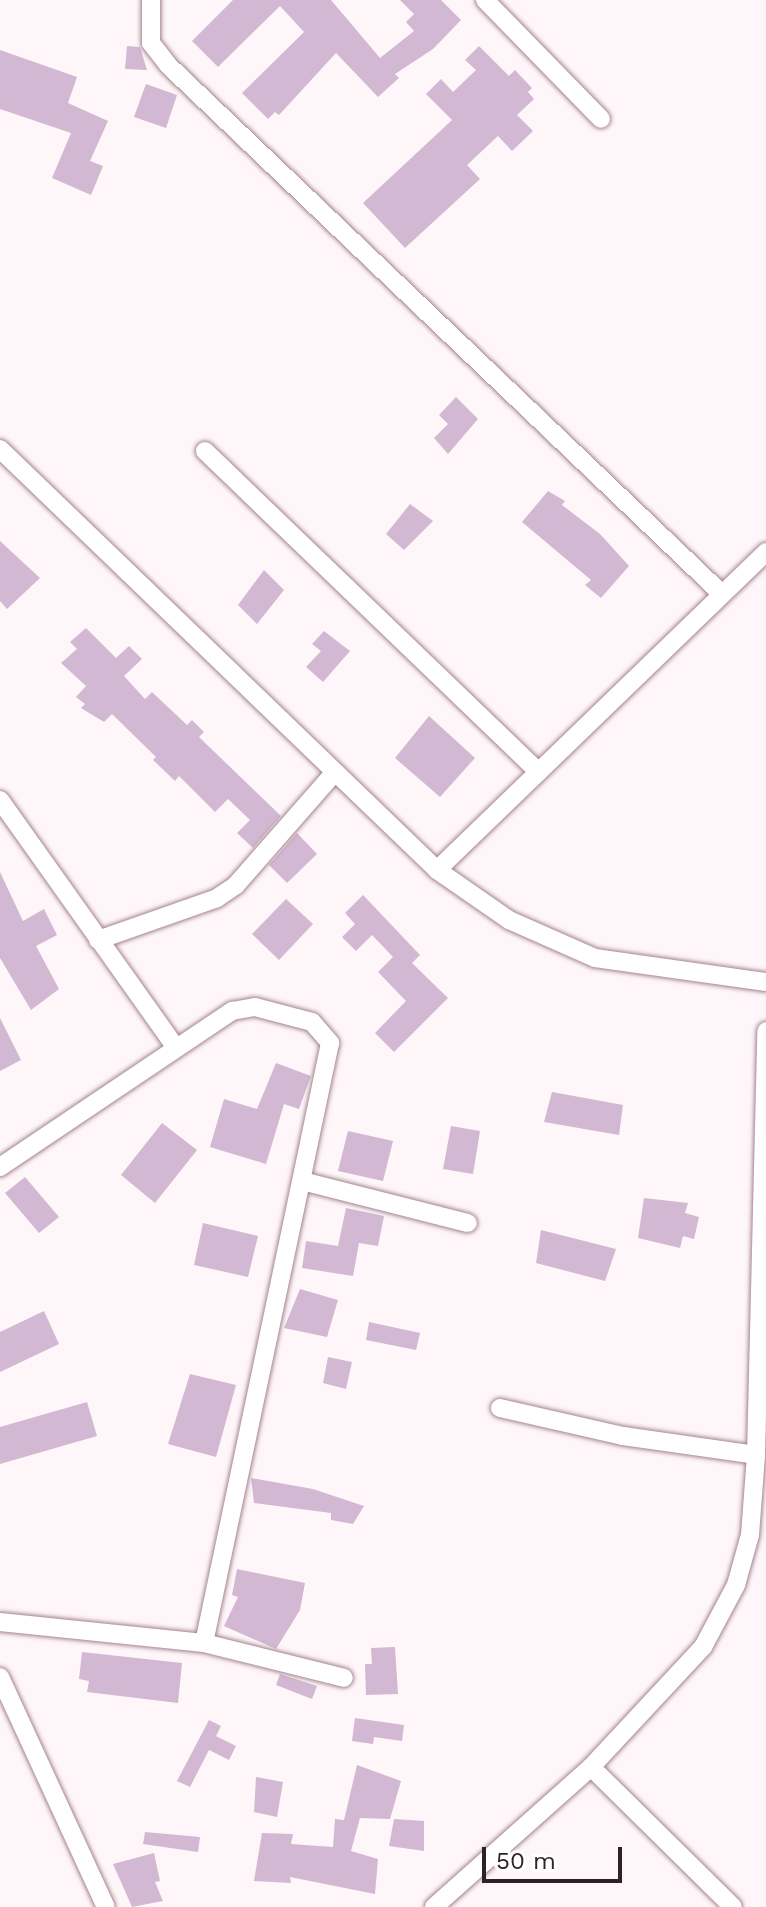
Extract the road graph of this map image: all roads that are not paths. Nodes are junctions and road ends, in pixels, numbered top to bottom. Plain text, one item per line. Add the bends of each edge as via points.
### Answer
1 (151, 0) edge
2 (485, 0) edge
3 (601, 119) dead end
4 (0, 449) edge
5 (205, 451) dead end
6 (766, 552) edge
7 (722, 594) junction
8 (335, 772) junction
9 (539, 772) junction
10 (0, 800) edge
11 (437, 870) junction
12 (98, 940) junction
13 (766, 982) edge
14 (766, 1031) edge
15 (175, 1046) junction
16 (0, 1167) edge
17 (302, 1181) junction
18 (468, 1223) dead end
19 (500, 1408) dead end
20 (756, 1455) junction
21 (0, 1622) edge
22 (204, 1643) junction
23 (0, 1677) edge
24 (344, 1678) dead end
25 (591, 1767) junction
26 (106, 1907) edge
27 (434, 1907) edge
28 (733, 1907) edge

1 - 7 street via 151,43 168,65
2 - 3 street
4 - 8 street
5 - 9 street
6 - 7 street
7 - 9 street
8 - 11 street
8 - 12 street via 236,885 217,898
9 - 11 street
10 - 12 street
11 - 13 street via 509,920 595,958
12 - 15 street
14 - 20 street
15 - 16 street
15 - 17 street via 212,1020 255,1007 312,1022 324,1032 330,1043
17 - 18 street
17 - 22 street
19 - 20 street via 623,1436
20 - 25 street via 750,1535 736,1585 703,1647
21 - 22 street
22 - 24 street
23 - 26 street
25 - 27 street
25 - 28 street

